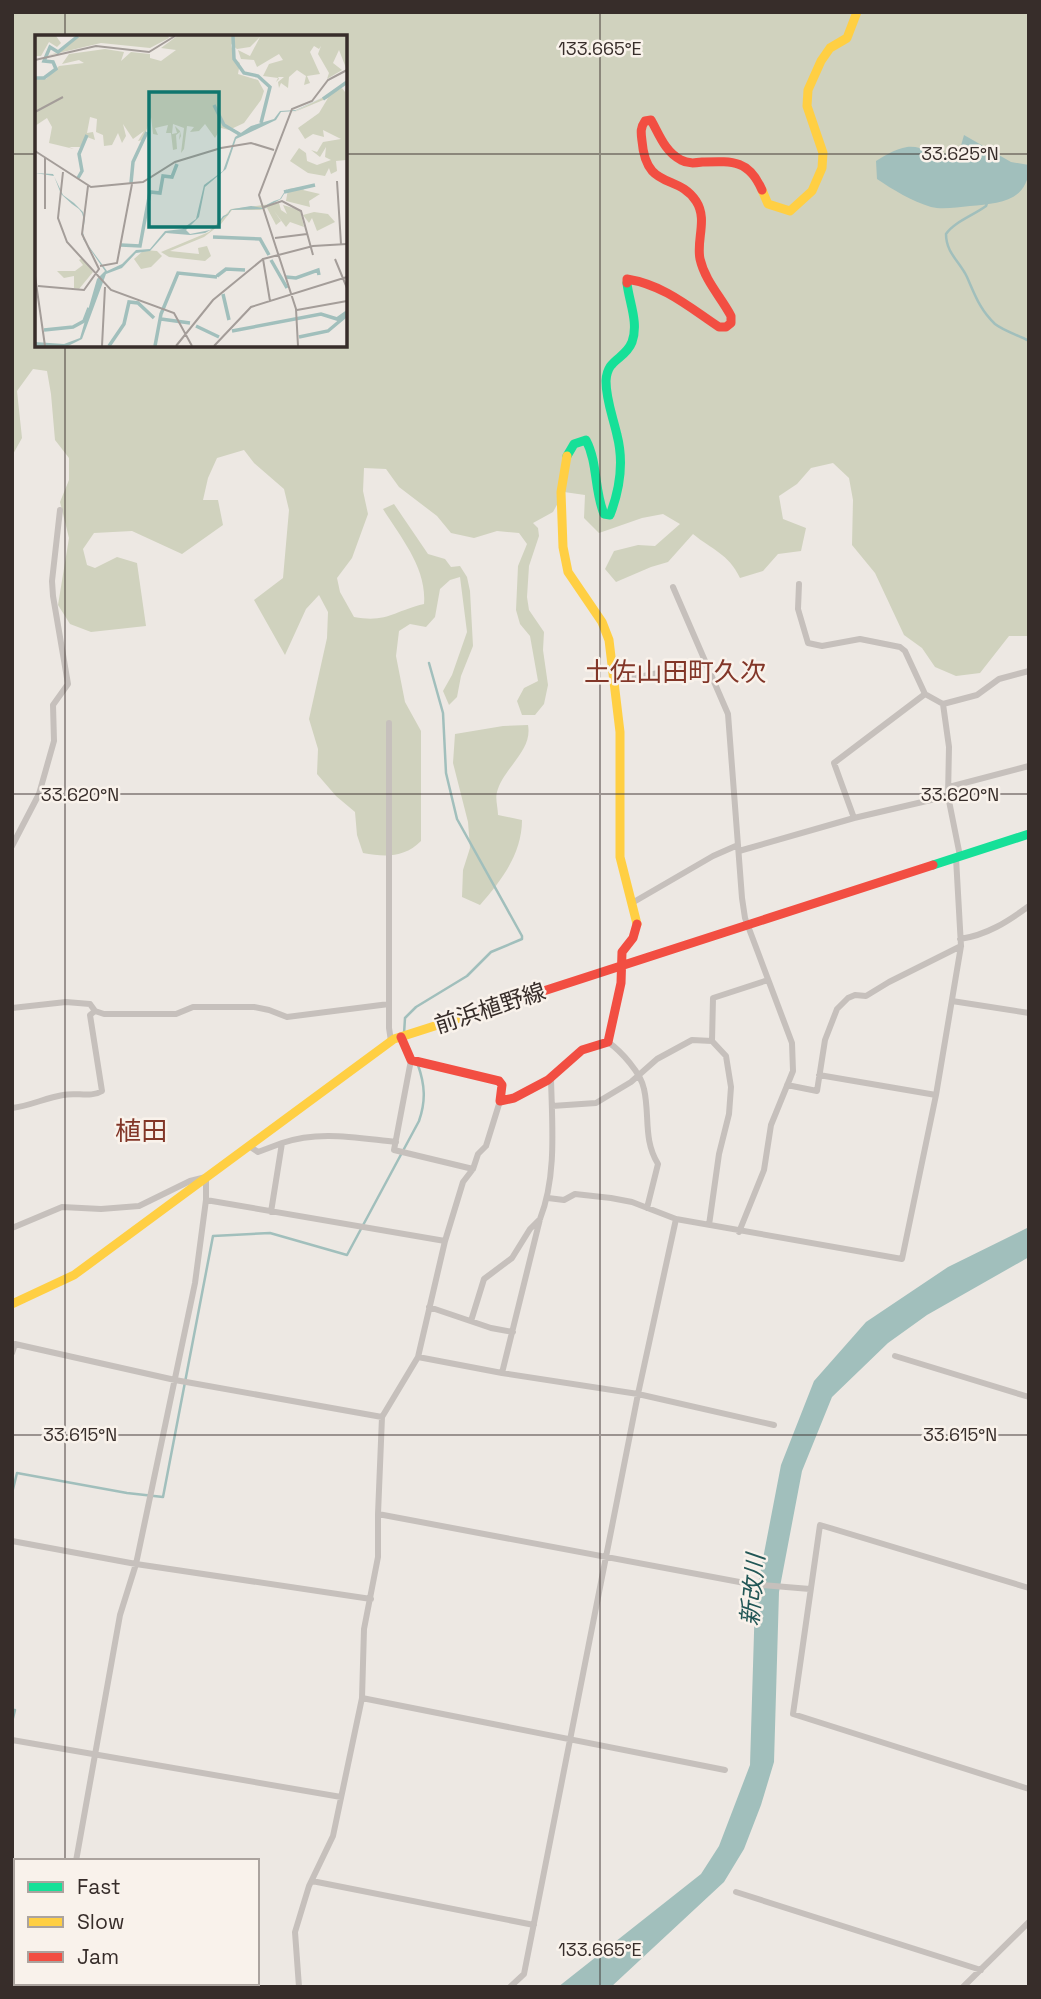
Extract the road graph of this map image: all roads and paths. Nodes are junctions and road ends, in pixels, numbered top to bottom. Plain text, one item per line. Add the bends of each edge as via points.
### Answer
1 (857, 12) edge
2 (60, 510) dead end
3 (799, 584) dead end
4 (673, 587) dead end
5 (707, 663) junction
6 (1029, 671) edge
7 (614, 682) junction
8 (925, 694) junction
9 (943, 704) junction
10 (389, 723) dead end
11 (1029, 766) edge
12 (948, 787) junction
13 (948, 796) junction
14 (853, 818) junction
15 (1029, 834) edge
16 (12, 846) edge
17 (738, 848) junction
18 (958, 857) junction
19 (632, 903) junction
20 (1029, 906) edge
21 (746, 924) junction
22 (961, 942) junction
23 (622, 965) junction
24 (768, 980) junction
25 (953, 1001) junction
26 (389, 1004) junction
27 (12, 1008) edge
28 (94, 1011) junction
29 (1029, 1013) edge
30 (401, 1037) junction
31 (391, 1041) junction
32 (712, 1041) junction
33 (608, 1042) junction
34 (411, 1060) junction
35 (819, 1075) junction
36 (638, 1076) junction
37 (551, 1078) junction
38 (787, 1085) junction
39 (936, 1095) junction
40 (499, 1101) junction
41 (552, 1106) junction
42 (12, 1108) edge
43 (396, 1142) junction
44 (282, 1143) junction
45 (249, 1146) junction
46 (473, 1169) junction
47 (206, 1177) junction
48 (548, 1198) junction
49 (206, 1200) junction
50 (647, 1208) junction
51 (271, 1212) junction
52 (540, 1219) junction
53 (676, 1219) junction
54 (709, 1224) junction
55 (12, 1228) edge
56 (738, 1232) junction
57 (445, 1241) junction
58 (12, 1304) edge
59 (429, 1307) junction
60 (471, 1321) junction
61 (513, 1332) junction
62 (12, 1353) edge
63 (895, 1356) dead end
64 (418, 1357) junction
65 (502, 1373) junction
66 (175, 1380) junction
67 (638, 1394) junction
68 (1029, 1397) edge
69 (382, 1417) junction
70 (774, 1425) dead end
71 (378, 1514) junction
72 (12, 1541) edge
73 (606, 1558) junction
74 (136, 1564) junction
75 (1029, 1588) edge
76 (810, 1589) junction
77 (371, 1599) junction
78 (362, 1698) junction
79 (12, 1740) edge
80 (570, 1740) junction
81 (96, 1756) junction
82 (725, 1770) dead end
83 (1029, 1789) edge
84 (341, 1797) junction
85 (76, 1859) edge
86 (312, 1881) junction
87 (736, 1892) dead end
88 (1029, 1922) edge
89 (534, 1925) junction
90 (981, 1970) junction
91 (299, 1987) edge
92 (510, 1987) edge
93 (963, 1987) edge

1 - 7 street via 847,38 830,48 808,90 807,106 823,152 822,168 812,191 790,211 768,204 750,167 738,162 684,163 667,149 651,120 641,127 651,171 690,194 701,209 700,261 732,316 731,323 719,327 666,289 628,279 633,338 607,370 620,448 620,482 610,515 598,504 591,446 586,440 576,441 568,450 562,476 562,554 574,584 606,626
2 - 16 street via 52,581 68,684 53,705 54,741 39,794
3 - 8 street via 798,609 808,643 822,646 860,639 900,647
4 - 5 street
5 - 7 street
5 - 17 street via 729,714
6 - 9 street via 999,679 977,695
7 - 19 street via 620,732 620,857
8 - 9 street
8 - 14 street via 834,763
9 - 12 street
10 - 26 street
11 - 12 street
12 - 13 street
13 - 14 street
13 - 18 street
14 - 17 street
15 - 18 street, 前浜植野線
17 - 19 street via 713,856
17 - 21 street
18 - 21 street, 前浜植野線
18 - 22 street
19 - 23 street via 638,922 622,953
20 - 22 street via 1007,922
21 - 23 street, 前浜植野線
21 - 24 street
22 - 25 street
22 - 35 street via 866,996 848,998 837,1009 825,1040
23 - 30 street, 前浜植野線
23 - 33 street
24 - 32 street via 713,998
24 - 38 street via 792,1043 793,1071
25 - 29 street
25 - 39 street
26 - 28 street via 287,1017 254,1007 193,1007 176,1014
26 - 31 street
27 - 28 street via 66,1002 90,1004
28 - 42 street via 90,1015 103,1091 63,1094
30 - 31 street, 前浜植野線
30 - 34 street
31 - 45 street, 前浜植野線
32 - 36 street via 692,1040 657,1059
32 - 54 street via 726,1056 731,1087
33 - 36 street via 622,1052
33 - 37 street via 582,1050
34 - 40 street via 499,1081
34 - 43 street
35 - 38 street via 817,1091
35 - 39 street
36 - 41 street via 596,1103
36 - 50 street via 644,1086 650,1151 658,1164
37 - 40 street
37 - 41 street
38 - 56 street via 771,1125 764,1171
39 - 56 street via 902,1259
40 - 46 street via 486,1146
41 - 48 street
43 - 44 street via 327,1135
43 - 46 street via 394,1150
44 - 45 street via 258,1152
44 - 51 street
45 - 47 street, 前浜植野線
46 - 57 street via 463,1181
47 - 49 street
47 - 55 street via 139,1206 62,1207
47 - 58 street, 前浜植野線 via 74,1275
48 - 50 street via 564,1200 575,1194
48 - 52 street
49 - 51 street
49 - 66 street
50 - 53 street
51 - 57 street
52 - 60 street via 512,1258 484,1279
52 - 61 street
53 - 54 street
53 - 67 street
54 - 56 street
57 - 59 street
59 - 60 street
59 - 64 street
60 - 61 street
61 - 65 street
62 - 66 street via 15,1344
63 - 68 street
64 - 65 street
64 - 69 street
65 - 67 street
66 - 69 street
66 - 74 street
67 - 70 street
67 - 73 street
69 - 71 street
71 - 73 street
71 - 77 street via 378,1557
72 - 74 street
73 - 76 street via 750,1584
73 - 80 street
74 - 77 street
74 - 81 street via 120,1615
75 - 76 street via 820,1525
76 - 83 street via 793,1714
77 - 78 street via 364,1629
78 - 80 street
78 - 84 street
79 - 81 street
80 - 82 street
80 - 89 street
81 - 84 street
81 - 85 street
84 - 86 street via 333,1836
86 - 89 street
86 - 91 street via 295,1932
87 - 90 street
88 - 90 street
89 - 92 street via 524,1974
90 - 93 street

